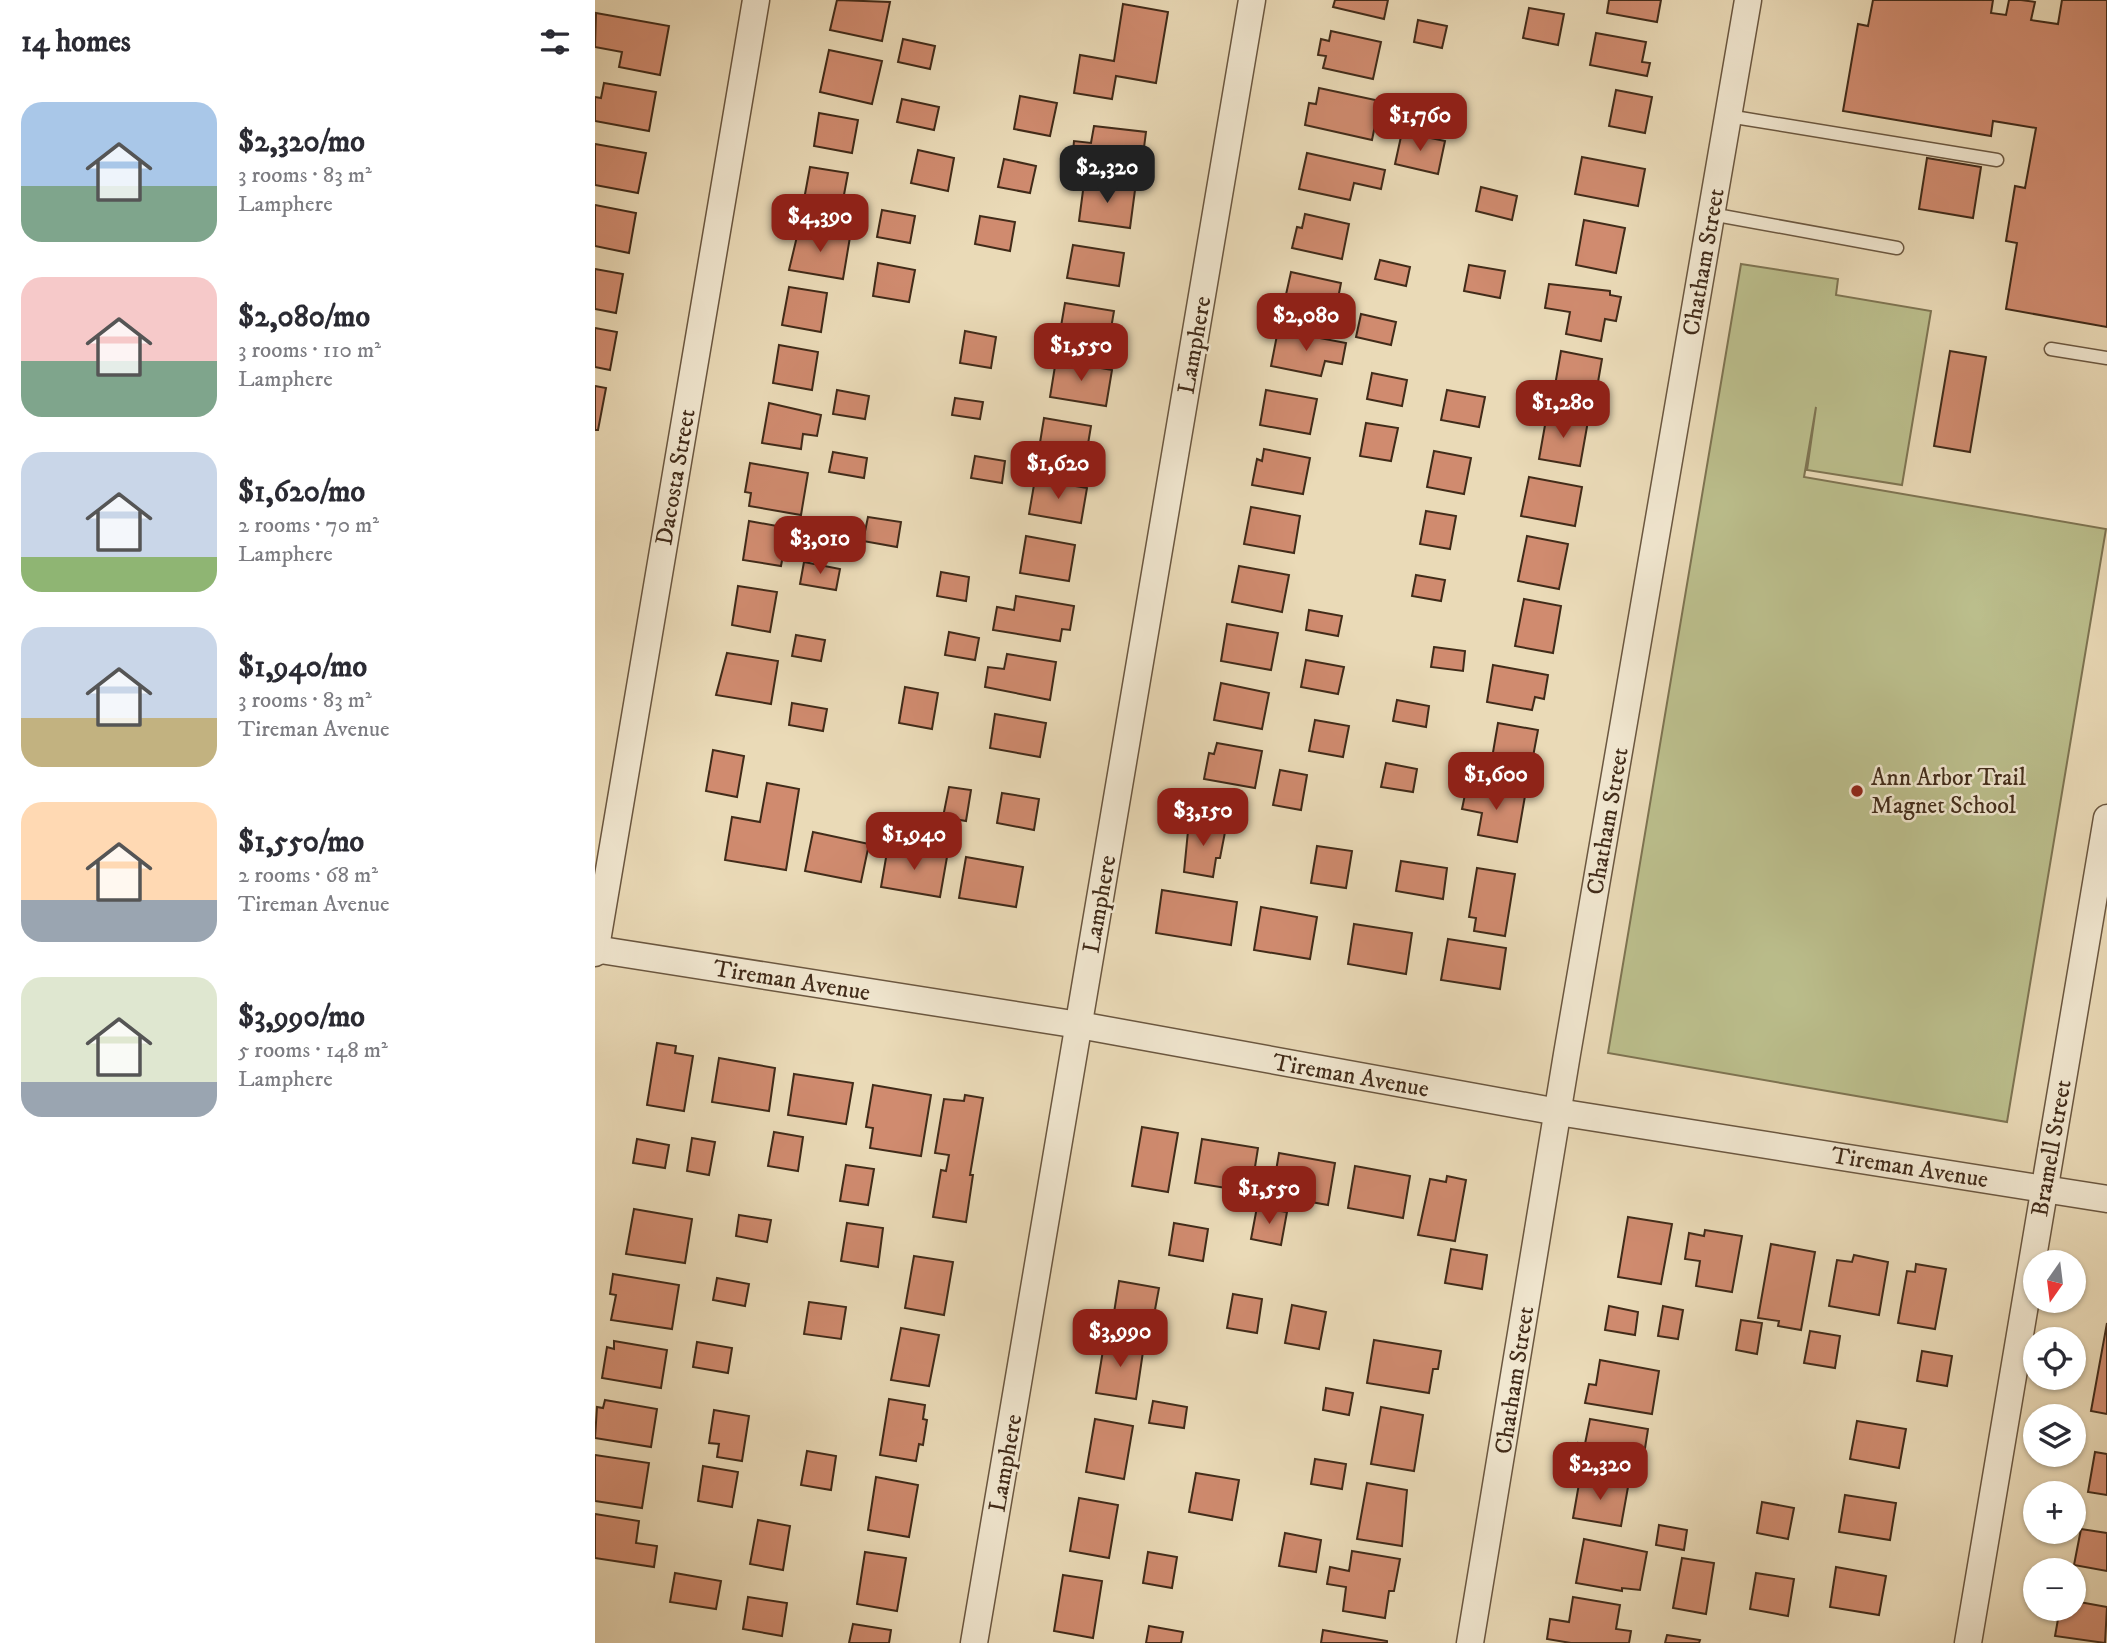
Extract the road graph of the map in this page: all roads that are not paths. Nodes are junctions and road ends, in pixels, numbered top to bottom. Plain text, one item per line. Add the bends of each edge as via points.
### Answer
1 (756, 0) edge
2 (1252, 0) edge
3 (1748, 0) edge
4 (1728, 116) junction
5 (1997, 160) dead end
6 (1711, 215) junction
7 (1897, 248) dead end
8 (2052, 349) dead end
9 (2107, 358) edge
10 (2107, 818) edge
11 (595, 950) edge
12 (1079, 1025) junction
13 (1557, 1112) junction
14 (2045, 1188) junction
15 (2107, 1199) edge
16 (974, 1643) edge
17 (1470, 1643) edge
18 (1968, 1643) edge

1 - 11 street, Dacosta Street
2 - 12 street, Lamphere
3 - 4 street, Chatham Street
4 - 5 lane
4 - 6 street, Chatham Street
6 - 7 lane
6 - 13 street, Chatham Street
8 - 9 lane
10 - 14 street, Bramell Street
11 - 12 street, Tireman Avenue
12 - 13 street, Tireman Avenue
12 - 16 street, Lamphere
13 - 14 street, Tireman Avenue
13 - 17 street, Chatham Street
14 - 15 street, Tireman Avenue
14 - 18 street, Bramell Street

